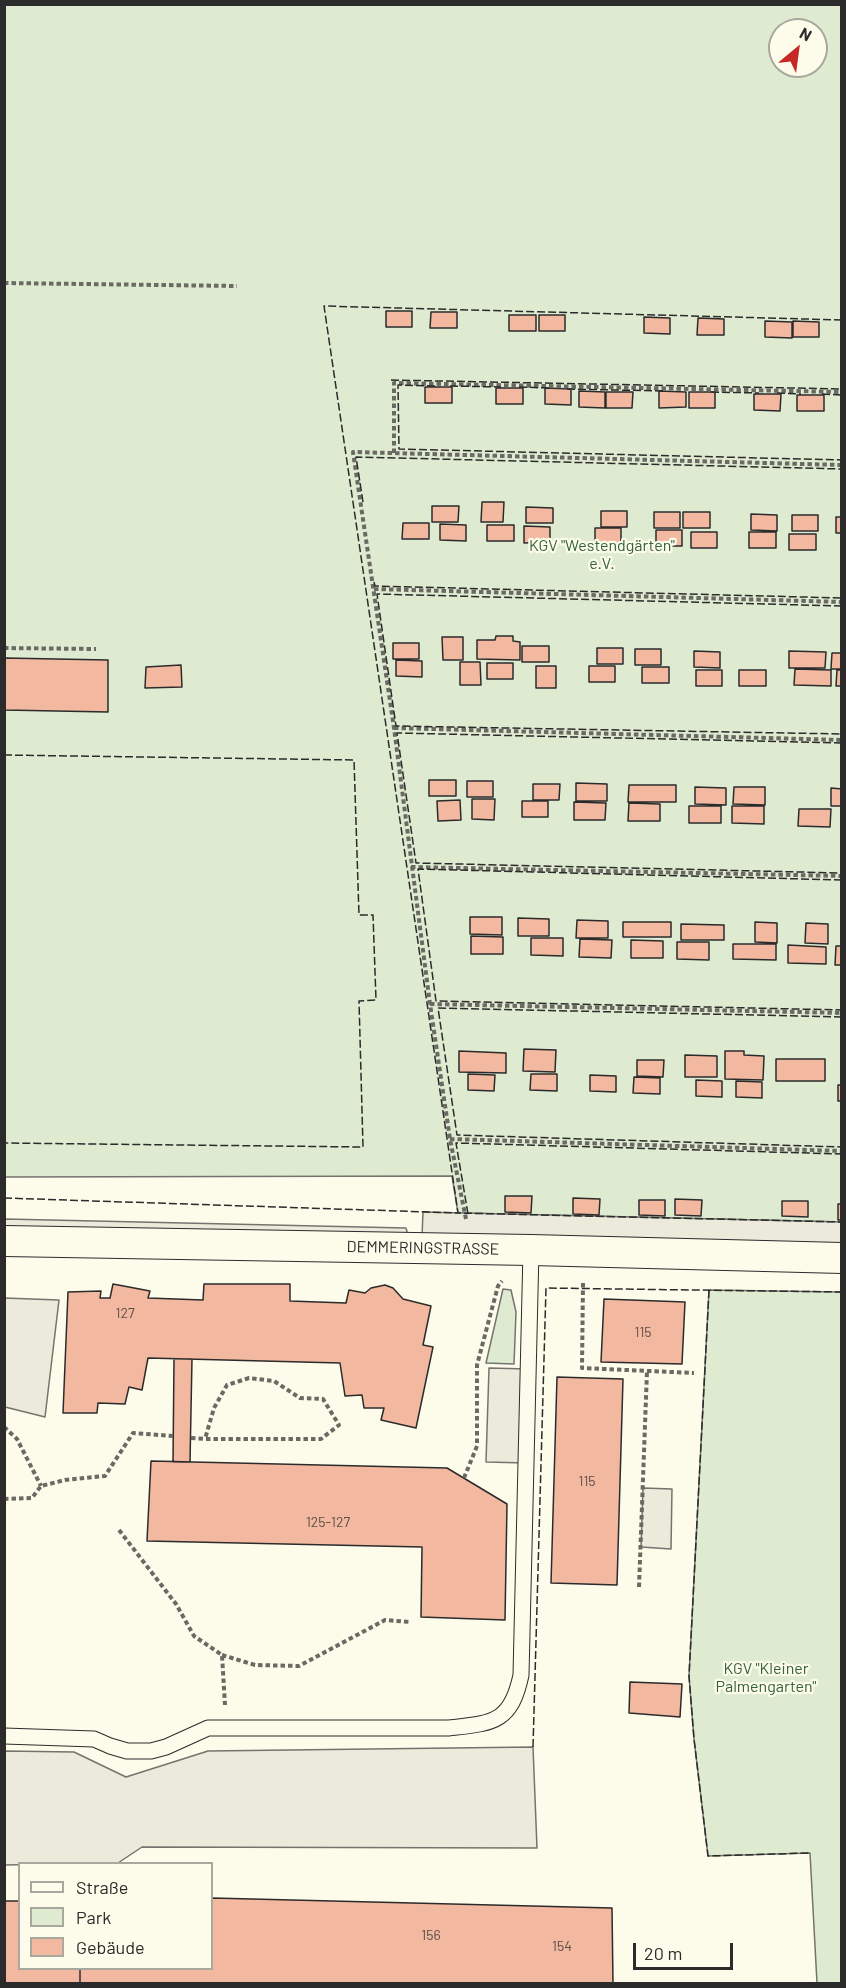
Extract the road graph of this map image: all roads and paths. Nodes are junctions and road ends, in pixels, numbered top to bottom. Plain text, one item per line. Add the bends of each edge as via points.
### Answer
1 (4, 283) edge
2 (237, 286) dead end
3 (842, 392) edge
4 (394, 453) junction
5 (842, 465) edge
6 (374, 590) junction
7 (842, 602) edge
8 (4, 648) edge
9 (96, 649) dead end
10 (394, 728) junction
11 (842, 740) edge
12 (411, 867) junction
13 (842, 876) edge
14 (430, 1004) junction
15 (842, 1013) edge
16 (450, 1138) junction
17 (842, 1151) edge
18 (4, 1241) edge
19 (466, 1250) junction
20 (531, 1250) junction
21 (842, 1258) edge
22 (583, 1280) dead end
23 (498, 1286) dead end
24 (647, 1371) junction
25 (694, 1373) dead end
26 (4, 1427) edge
27 (173, 1436) dead end
28 (191, 1438) dead end
29 (205, 1439) junction
30 (464, 1478) dead end
31 (41, 1486) junction
32 (4, 1499) edge
33 (119, 1530) dead end
34 (639, 1587) dead end
35 (410, 1622) dead end
36 (222, 1655) junction
37 (227, 1728) junction
38 (4, 1736) edge

1 - 2 path
3 - 4 path via 394,382
4 - 5 path
4 - 6 path via 354,452
6 - 7 path
6 - 10 path
8 - 9 path
10 - 11 path
10 - 12 path
12 - 13 path
12 - 14 path
14 - 15 path
14 - 16 path
16 - 17 path
16 - 19 path via 466,1214
18 - 19 street, DEMMERINGSTRASSE
19 - 20 street, DEMMERINGSTRASSE
20 - 21 street, DEMMERINGSTRASSE
20 - 37 lane via 521,1675 512,1704 486,1724 449,1728
22 - 24 path via 582,1368
23 - 30 path via 477,1365 477,1446
24 - 25 path
24 - 34 path
26 - 31 path via 17,1439
27 - 31 path via 133,1434 105,1476
28 - 29 path
29 - 29 path via 321,1439 339,1425 323,1399 300,1398 274,1381 249,1378 227,1385 214,1408
31 - 32 path via 32,1498
33 - 36 path via 176,1604 194,1636
35 - 36 path via 385,1620 299,1666 255,1665
36 - 37 path
37 - 38 lane via 208,1728 151,1751 127,1751 94,1739

